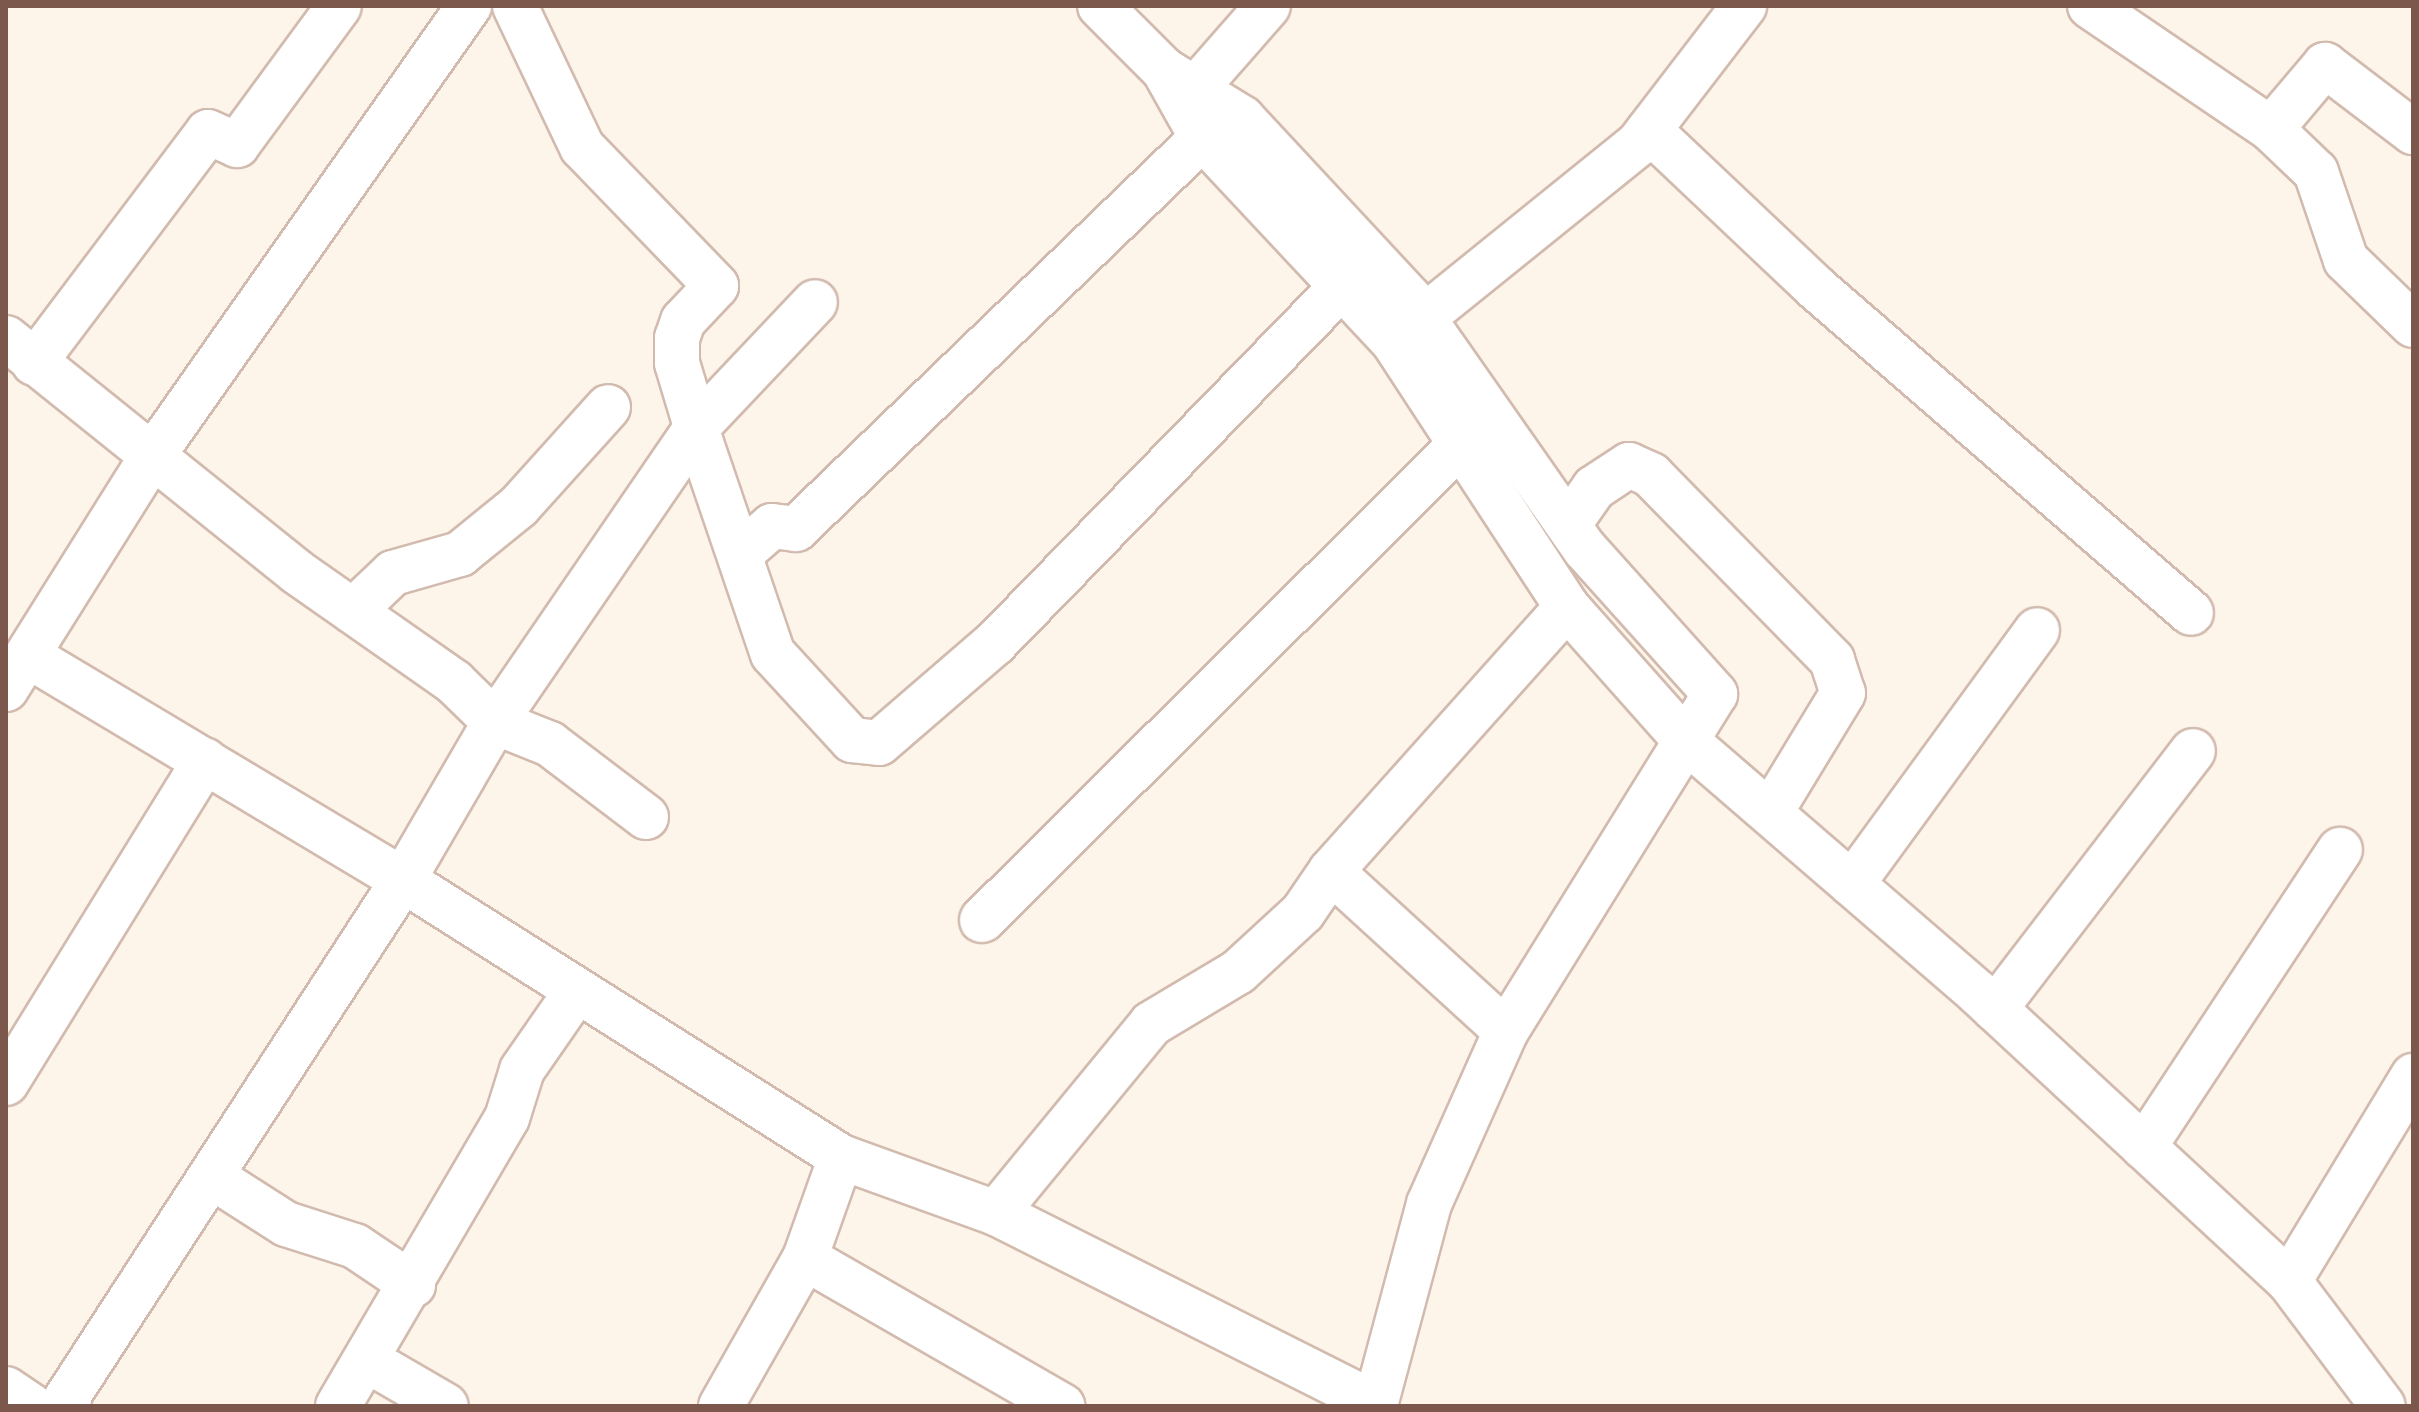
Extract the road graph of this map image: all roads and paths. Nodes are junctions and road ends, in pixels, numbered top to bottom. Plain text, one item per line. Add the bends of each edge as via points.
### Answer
1 (339, 6) edge
2 (469, 6) edge
3 (515, 6) edge
4 (1100, 6) edge
5 (1268, 6) edge
6 (1744, 6) edge
7 (2096, 8) edge
8 (1195, 102) junction
9 (2271, 129) junction
10 (1649, 130) junction
11 (2413, 132) edge
12 (1342, 286) junction
13 (815, 302) dead end
14 (2413, 325) edge
15 (1408, 330) junction
16 (20, 350) edge
17 (608, 407) dead end
18 (696, 428) junction
19 (1457, 448) junction
20 (151, 458) junction
21 (1569, 524) junction
22 (741, 553) junction
23 (1567, 607) junction
24 (353, 611) junction
25 (2191, 613) dead end
26 (2037, 630) dead end
27 (17, 672) edge
28 (495, 722) junction
29 (1684, 739) junction
30 (2193, 751) dead end
31 (205, 761) junction
32 (1770, 813) junction
33 (646, 817) dead end
34 (2340, 850) dead end
35 (1331, 871) junction
36 (403, 880) junction
37 (1852, 884) junction
38 (982, 920) dead end
39 (576, 992) junction
40 (1995, 1009) junction
41 (1506, 1031) junction
42 (2413, 1076) edge
43 (6, 1083) edge
44 (2144, 1147) junction
45 (841, 1157) junction
46 (214, 1178) junction
47 (996, 1213) junction
48 (805, 1258) junction
49 (2289, 1281) junction
50 (413, 1285) junction
51 (367, 1360) junction
52 (6, 1389) edge
53 (56, 1405) edge
54 (1376, 1405) edge
55 (338, 1406) edge
56 (446, 1406) edge
57 (721, 1406) edge
58 (1062, 1406) edge
59 (2383, 1406) edge

1 - 16 street via 237,145 208,132
2 - 20 street
3 - 18 street via 582,147 716,286 683,321 677,338
4 - 8 street
5 - 8 street
6 - 10 street
7 - 9 street
8 - 12 street
8 - 15 street
8 - 22 street via 796,529 772,526
9 - 11 street via 2325,65
9 - 14 street via 2316,172 2346,260
10 - 15 street
10 - 25 street via 1816,288
12 - 15 street
12 - 22 street via 1029,610 879,743 835,729 773,654
13 - 18 street
15 - 19 street
15 - 21 street
16 - 20 street
17 - 24 street via 484,535 460,554 393,573
18 - 22 street
18 - 28 street
19 - 23 street via 1512,513
19 - 38 street
20 - 24 street
20 - 27 street
21 - 29 street via 1715,694
21 - 32 street via 1594,488 1629,465 1651,475 1832,660 1843,693
23 - 29 street
23 - 35 street
24 - 28 street via 454,682
26 - 37 street
27 - 31 street
28 - 33 street via 550,744
28 - 36 street
29 - 32 street
29 - 41 street
30 - 40 street
31 - 36 street
31 - 43 street
32 - 37 street
34 - 44 street
35 - 41 street
35 - 47 street via 1303,912 1238,972 1151,1024
36 - 39 street
36 - 46 street
37 - 40 street
39 - 45 street
39 - 50 street via 522,1070 507,1118
40 - 44 street
41 - 54 street via 1429,1204
42 - 49 street
44 - 49 street
45 - 47 street
45 - 48 street
46 - 50 street via 286,1224 355,1246
46 - 53 street
47 - 54 street
48 - 57 street
48 - 58 street
49 - 59 street
50 - 51 street
51 - 55 street
51 - 56 street
52 - 53 street

